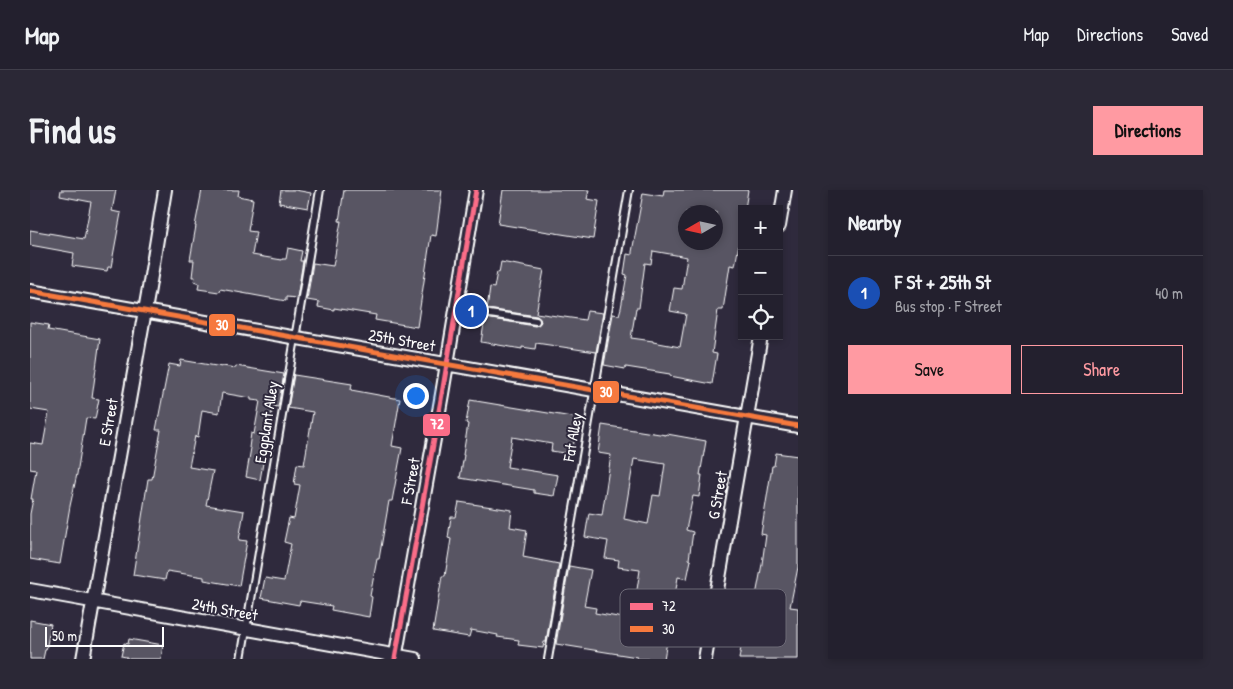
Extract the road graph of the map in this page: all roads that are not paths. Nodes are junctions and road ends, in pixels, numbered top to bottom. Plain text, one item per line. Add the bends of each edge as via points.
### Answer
1 (165, 190) edge
2 (320, 190) edge
3 (476, 190) edge
4 (629, 190) edge
5 (785, 190) edge
6 (782, 205) edge
7 (30, 292) edge
8 (456, 308) junction
9 (144, 312) junction
10 (536, 321) dead end
11 (294, 338) junction
12 (759, 340) edge
13 (447, 365) junction
14 (593, 391) junction
15 (747, 418) junction
16 (798, 426) edge
17 (717, 589) edge
18 (30, 590) edge
19 (93, 601) junction
20 (246, 629) junction
21 (395, 657) edge
22 (83, 659) edge
23 (241, 659) edge
24 (415, 659) edge
25 (548, 659) edge

1 - 9 street, E Street
2 - 11 lane, Eggplant Alley
3 - 8 street, F Street
4 - 14 lane, Fat Alley
5 - 6 street
7 - 9 street, 25th Street
8 - 10 lane
8 - 13 street, F Street
9 - 11 street, 25th Street
9 - 19 street, E Street
11 - 13 street, 25th Street
11 - 20 lane, Eggplant Alley
12 - 15 street, G Street
13 - 14 street, 25th Street
13 - 21 street, F Street
14 - 15 street, 25th Street
14 - 25 lane, Fat Alley
15 - 16 street, 25th Street
15 - 17 street, G Street
18 - 19 street, 24th Street
19 - 20 street, 24th Street
19 - 22 street, E Street
20 - 21 street, 24th Street
20 - 23 lane, Eggplant Alley
21 - 24 street, 24th Street

